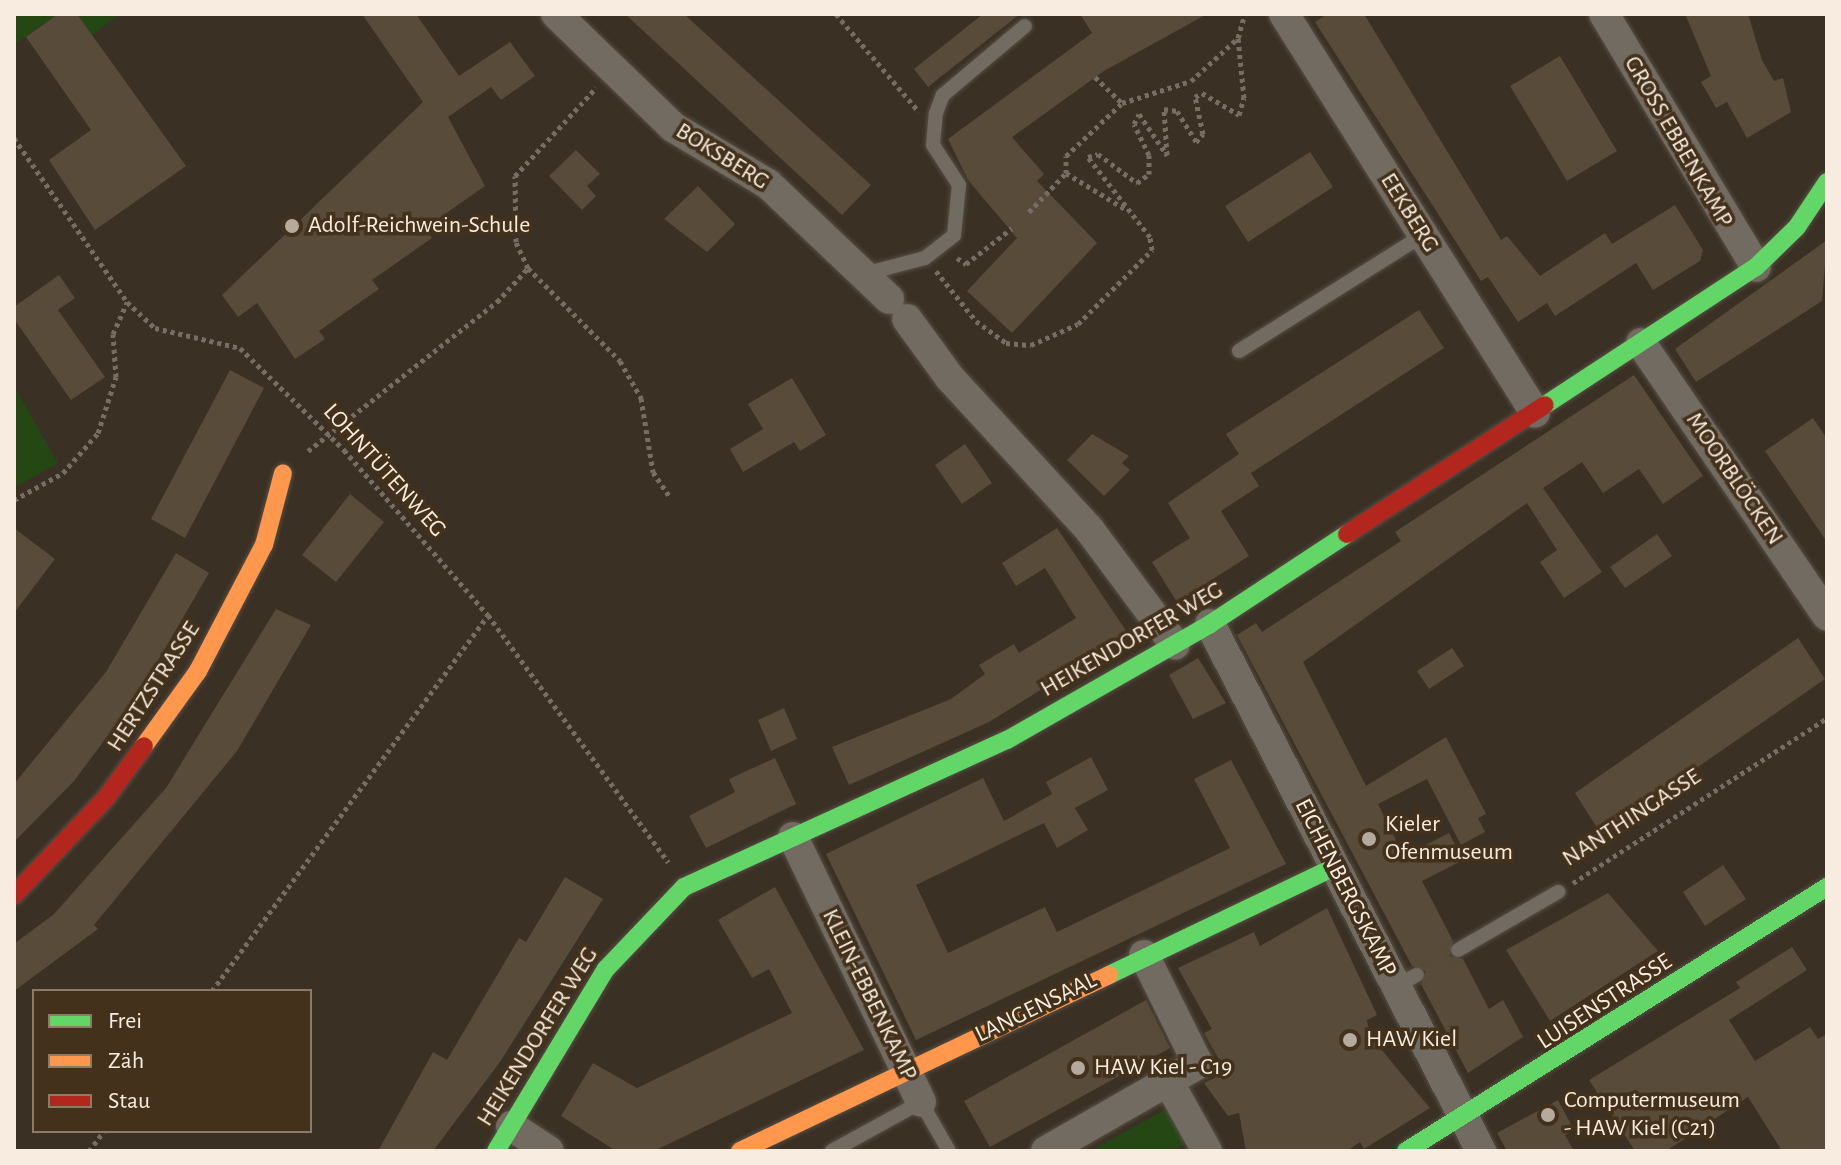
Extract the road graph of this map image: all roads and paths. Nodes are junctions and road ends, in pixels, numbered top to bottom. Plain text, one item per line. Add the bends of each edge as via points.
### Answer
1 (556, 14) edge
2 (836, 14) edge
3 (1245, 14) edge
4 (1284, 14) edge
5 (1604, 14) edge
6 (1025, 26) dead end
7 (1238, 38) junction
8 (611, 73) junction
9 (1095, 77) dead end
10 (1122, 103) junction
11 (936, 113) junction
12 (14, 138) edge
13 (1066, 173) junction
14 (1827, 182) edge
15 (1029, 212) dead end
16 (1132, 213) junction
17 (1012, 228) dead end
18 (1423, 235) junction
19 (943, 248) junction
20 (925, 258) junction
21 (1756, 267) junction
22 (528, 268) junction
23 (864, 274) junction
24 (127, 302) junction
25 (1641, 343) junction
26 (1239, 351) dead end
27 (1535, 413) junction
28 (328, 433) junction
29 (283, 473) joint
30 (670, 497) dead end
31 (14, 500) edge
32 (488, 615) junction
33 (1827, 616) edge
34 (1210, 624) junction
35 (1175, 645) junction
36 (1827, 718) edge
37 (793, 837) junction
38 (1334, 867) junction
39 (684, 887) junction
40 (1827, 887) edge
41 (1558, 892) joint
42 (14, 895) edge
43 (1458, 950) dead end
44 (1144, 955) junction
45 (213, 989) edge
46 (907, 1073) junction
47 (1168, 1081) junction
48 (921, 1102) junction
49 (1464, 1119) junction
50 (102, 1133) edge
51 (503, 1139) edge
52 (89, 1151) edge
53 (549, 1151) edge
54 (740, 1151) edge
55 (832, 1151) edge
56 (949, 1151) edge
57 (1046, 1151) edge
58 (1207, 1151) edge
59 (1406, 1151) edge
60 (1481, 1151) edge

1 - 8 street, BOKSBERG
2 - 11 path via 913,111
3 - 7 path
4 - 18 street, EEKBERG
5 - 21 street, GROSS EBBENKAMP
6 - 11 lane via 943,95
7 - 10 path via 1191,81
7 - 16 path via 1239,115 1202,93 1195,97 1203,134 1196,142 1177,111 1164,109 1167,155 1139,114 1134,124 1149,174 1137,183 1098,154 1088,157
8 - 22 path via 515,176 516,242
8 - 23 street, BOKSBERG via 673,127 768,184
9 - 10 path
10 - 13 path via 1066,156
11 - 19 lane via 933,145 959,185 961,205
12 - 24 path, LOHNTÜTENWEG
13 - 15 path
13 - 16 path
14 - 21 street, HEIKENDORFER WEG via 1797,227
16 - 20 path via 1150,237 1144,261 1078,324 1031,345 991,334
17 - 19 path via 966,264
18 - 26 lane
18 - 27 street, EEKBERG
19 - 20 lane
20 - 23 lane
21 - 25 street, HEIKENDORFER WEG
22 - 28 path via 497,302
22 - 30 path via 620,361 641,398 653,472
23 - 35 street, BOKSBERG via 950,378 1089,529
24 - 28 path, LOHNTÜTENWEG via 155,328 240,348
24 - 31 path via 113,334 116,377 98,433 63,473
25 - 27 street, HEIKENDORFER WEG
25 - 33 street, MOORBLÖCKEN
27 - 34 street, HEIKENDORFER WEG
28 - 29 path
28 - 32 path, LOHNTÜTENWEG
29 - 42 street, HERTZSTRASSE via 264,545 198,671 106,798
32 - 39 path, LOHNTÜTENWEG
32 - 45 path
34 - 35 street, HEIKENDORFER WEG
34 - 38 street, EICHENBERGSKAMP
35 - 37 street, HEIKENDORFER WEG via 1007,740
36 - 41 path, NANTHINGASSE
37 - 39 street, HEIKENDORFER WEG
37 - 46 street, KLEIN-EBBENKAMP
38 - 44 street, LANGENSAAL
38 - 49 street, EICHENBERGSKAMP via 1406,981
39 - 51 street, HEIKENDORFER WEG via 606,969
40 - 49 street, LUISENSTRASSE
41 - 43 lane, NANTHINGASSE
44 - 46 street, LANGENSAAL
44 - 47 street via 1198,1064
46 - 48 street, KLEIN-EBBENKAMP
46 - 54 street, LANGENSAAL
47 - 57 street
47 - 58 street
48 - 55 lane
48 - 56 lane, KLEIN-EBBENKAMP
49 - 59 street, LUISENSTRASSE
49 - 60 street, EICHENBERGSKAMP
50 - 52 path
51 - 53 street

